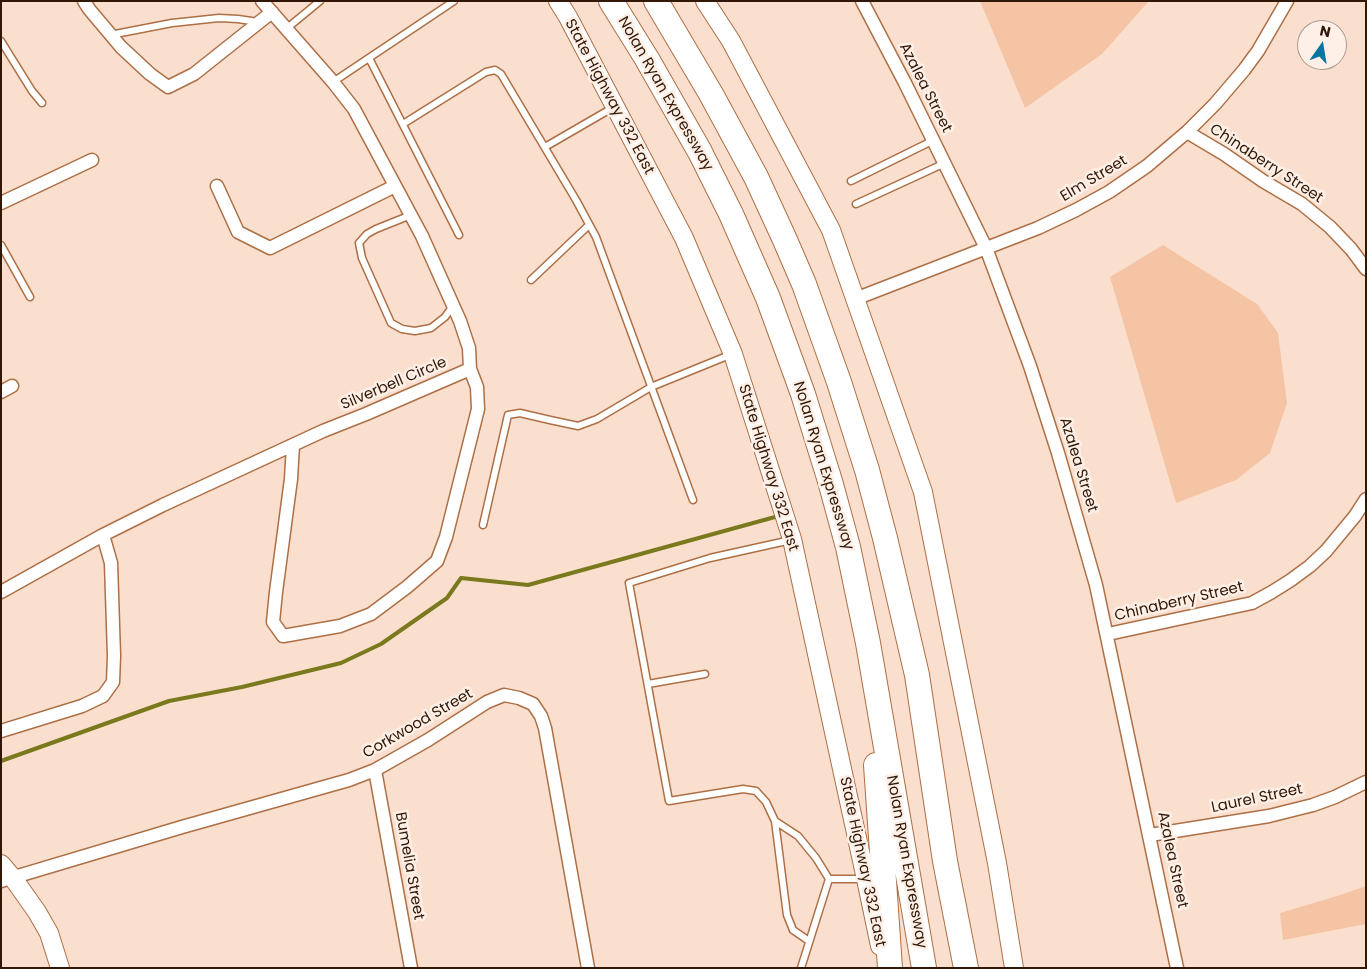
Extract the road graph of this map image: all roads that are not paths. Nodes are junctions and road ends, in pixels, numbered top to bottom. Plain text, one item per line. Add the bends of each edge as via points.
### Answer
1 (84, 1) edge
2 (262, 1) edge
3 (320, 1) edge
4 (454, 1) edge
5 (558, 1) edge
6 (611, 1) edge
7 (656, 1) edge
8 (705, 1) edge
9 (862, 1) edge
10 (1287, 1) edge
11 (272, 12) junction
12 (259, 22) junction
13 (286, 29) junction
14 (110, 34) junction
15 (1, 41) edge
16 (369, 58) junction
17 (333, 82) junction
18 (42, 104) dead end
19 (615, 107) junction
20 (403, 124) junction
21 (1187, 132) junction
22 (934, 140) junction
23 (545, 147) junction
24 (92, 160) dead end
25 (945, 163) junction
26 (851, 181) dead end
27 (217, 186) dead end
28 (395, 186) junction
29 (1, 203) edge
30 (856, 204) dead end
31 (411, 215) junction
32 (590, 225) junction
33 (459, 236) dead end
34 (1, 245) edge
35 (986, 248) junction
36 (1366, 270) edge
37 (530, 280) dead end
38 (30, 297) dead end
39 (855, 299) junction
40 (453, 306) junction
41 (733, 354) junction
42 (470, 369) junction
43 (651, 387) junction
44 (293, 445) junction
45 (1366, 499) edge
46 (693, 500) dead end
47 (483, 525) dead end
48 (103, 535) junction
49 (792, 540) junction
50 (1, 592) edge
51 (1108, 634) junction
52 (868, 643) junction
53 (705, 674) dead end
54 (648, 684) junction
55 (1, 731) edge
56 (375, 770) junction
57 (1366, 782) edge
58 (775, 821) junction
59 (1150, 835) junction
60 (1, 864) edge
61 (829, 879) junction
62 (866, 879) junction
63 (7, 880) edge
64 (810, 941) junction
65 (60, 968) edge
66 (411, 968) edge
67 (588, 968) edge
68 (801, 968) edge
69 (884, 968) edge
70 (890, 968) edge
71 (924, 968) edge
72 (966, 968) edge
73 (1014, 968) edge
74 (1177, 968) edge

1 - 14 street
2 - 11 street, Silverbell Circle
3 - 13 lane
4 - 16 lane
5 - 19 main road, State Highway 332 East
6 - 52 highway, Nolan Ryan Expressway via 700,152 768,298 830,481
7 - 72 highway via 756,177 804,284 839,382 867,470 917,675 945,861
8 - 39 main road via 731,41 831,230
9 - 22 street, Azalea Street
10 - 21 street, Elm Street via 1244,70
11 - 12 street
11 - 13 street, Silverbell Circle
12 - 14 lane via 219,18
12 - 14 street via 194,74 168,87 150,74
13 - 17 street, Silverbell Circle
15 - 18 lane
16 - 17 lane
16 - 20 lane
17 - 28 street, Silverbell Circle via 354,109
19 - 23 lane
19 - 41 main road, State Highway 332 East via 684,238
20 - 23 lane via 486,72 495,70 501,74
20 - 33 lane
21 - 35 street, Elm Street via 1147,166 1109,192 1069,214
21 - 36 street, Chinaberry Street via 1302,204 1330,227
22 - 25 street, Azalea Street
22 - 26 lane
23 - 32 lane
24 - 29 street
25 - 30 lane
25 - 35 street, Azalea Street
27 - 28 street via 238,232 270,248
28 - 31 street, Silverbell Circle
31 - 40 street, Silverbell Circle
31 - 40 lane via 376,229 359,243 362,258 391,323 415,331 431,328
32 - 37 lane
32 - 43 lane
34 - 38 lane
35 - 39 street, Elm Street
35 - 51 street, Azalea Street via 1058,453
39 - 73 main road via 923,492 997,862
40 - 42 street, Silverbell Circle via 469,348
41 - 43 lane
41 - 49 main road, State Highway 332 East
42 - 44 street, Silverbell Circle
42 - 44 street via 477,387 478,409 437,561 371,614 340,626 283,636 273,622
43 - 46 lane
43 - 47 lane via 597,419 578,426 520,413 508,415
44 - 48 street, Silverbell Circle
45 - 51 street, Chinaberry Street via 1326,551 1298,576 1252,603
48 - 50 street, Silverbell Circle
48 - 55 street via 111,563 112,682 102,696 82,706
49 - 54 lane via 710,558 629,582
49 - 62 main road, State Highway 332 East
51 - 59 street, Azalea Street
52 - 70 highway
52 - 71 highway, Nolan Ryan Expressway
53 - 54 lane
54 - 58 lane via 669,801 750,790 766,802
56 - 63 street, Corkwood Street
56 - 66 street, Bumelia Street
56 - 67 street, Corkwood Street via 487,702 504,695 533,704 545,728
57 - 59 street, Laurel Street via 1313,805 1269,816
58 - 61 lane via 798,836
58 - 64 lane via 787,915 793,930
59 - 74 street, Azalea Street
60 - 63 main road
61 - 62 lane
61 - 64 lane
62 - 69 main road, State Highway 332 East
63 - 65 main road via 37,912 49,933
64 - 68 lane

